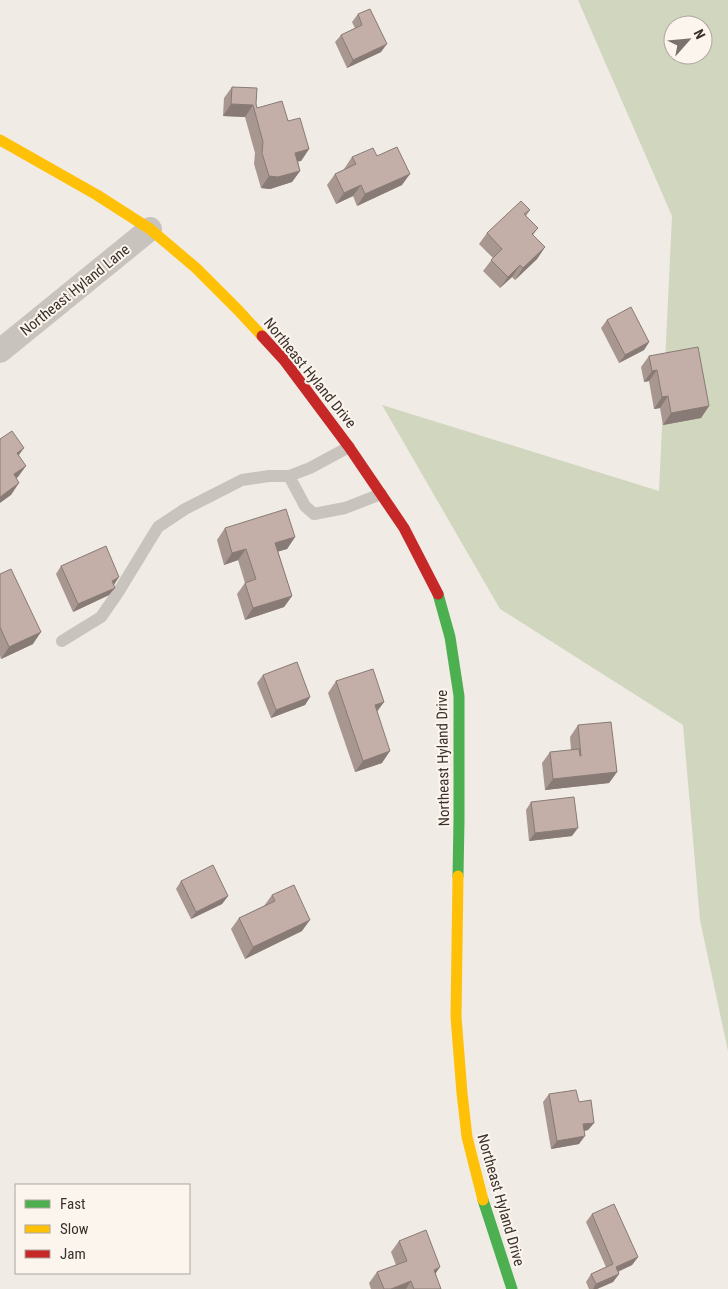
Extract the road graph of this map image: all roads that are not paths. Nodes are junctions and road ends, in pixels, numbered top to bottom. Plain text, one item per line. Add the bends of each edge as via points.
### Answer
1 (0, 140) edge
2 (150, 228) junction
3 (0, 351) edge
4 (349, 448) junction
5 (289, 476) junction
6 (381, 494) junction
7 (62, 641) dead end
8 (512, 1289) edge

1 - 2 street, Northeast Hyland Drive
2 - 3 street, Northeast Hyland Lane
2 - 4 street, Northeast Hyland Drive via 196,268 284,360
4 - 5 lane
4 - 6 street, Northeast Hyland Drive
5 - 6 lane via 305,506 314,514 345,508
5 - 7 lane via 242,480 185,509 158,527 101,617
6 - 8 street, Northeast Hyland Drive via 404,528 439,596 450,638 459,696 456,1017 462,1093 467,1137 480,1193

